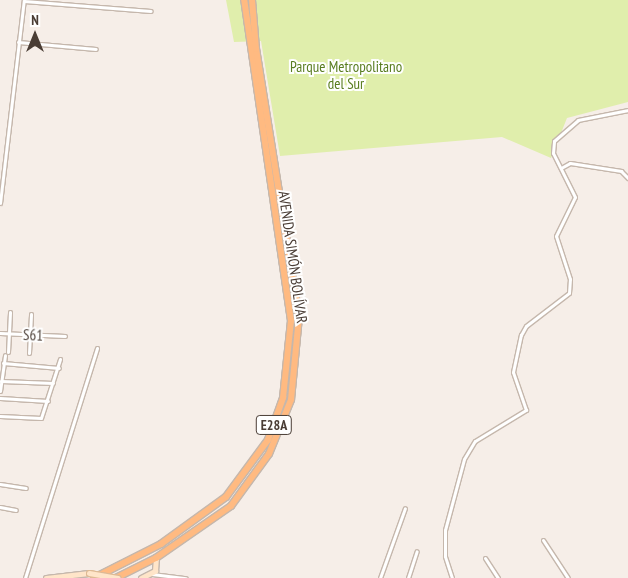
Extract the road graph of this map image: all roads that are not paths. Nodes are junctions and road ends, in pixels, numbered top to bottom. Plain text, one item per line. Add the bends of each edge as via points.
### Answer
1 (244, 0) edge
2 (252, 0) edge
3 (24, 1) edge
4 (151, 11) dead end
5 (18, 42) junction
6 (96, 49) dead end
7 (628, 110) edge
8 (561, 168) junction
9 (628, 178) edge
10 (278, 185) junction
11 (271, 186) junction
12 (0, 203) edge
13 (10, 312) dead end
14 (31, 314) dead end
15 (0, 333) edge
16 (9, 334) junction
17 (30, 335) junction
18 (66, 336) dead end
19 (97, 348) dead end
20 (29, 354) dead end
21 (60, 359) dead end
22 (3, 363) junction
23 (59, 368) junction
24 (1, 381) edge
25 (53, 383) junction
26 (0, 391) edge
27 (0, 398) edge
28 (48, 401) junction
29 (0, 416) edge
30 (0, 484) edge
31 (26, 488) dead end
32 (0, 507) edge
33 (405, 508) dead end
34 (16, 510) dead end
35 (542, 540) dead end
36 (417, 551) dead end
37 (156, 558) junction
38 (485, 558) dead end
39 (151, 574) junction
40 (25, 578) edge
41 (46, 578) edge
42 (94, 578) edge
43 (117, 578) edge
44 (141, 578) edge
45 (186, 578) edge
46 (380, 578) edge
47 (408, 578) edge
48 (452, 578) edge
49 (498, 578) edge
50 (568, 578) edge

1 - 11 highway, AVENIDA SIMÓN BOLÍVAR / E28A
2 - 10 highway, AVENIDA SIMÓN BOLÍVAR / E28A
3 - 4 street
3 - 5 street
5 - 6 street
5 - 12 street
7 - 8 street via 578,120 564,130 552,146
8 - 9 street via 570,162 620,171
8 - 48 street via 575,197 556,236 570,279 569,293 526,326 521,335 513,372 526,410 476,441 464,459 445,530 445,556
10 - 11 highway
10 - 37 highway, AVENIDA SIMÓN BOLÍVAR / E28A via 299,322 296,376 286,416 257,475 231,506
11 - 42 highway, AVENIDA SIMÓN BOLÍVAR / E28A via 291,342 287,381 268,440 248,471 204,515
13 - 16 street
14 - 17 street
15 - 16 street, S61
16 - 17 street, S61
16 - 22 street
17 - 18 street, S61
17 - 20 street
19 - 40 street
21 - 23 street
22 - 23 street
22 - 24 street
23 - 25 street
24 - 25 street
24 - 26 street
25 - 28 street
27 - 28 street
28 - 29 street via 41,418
30 - 31 street
32 - 34 street
33 - 46 street
35 - 50 street
36 - 47 street
37 - 39 main road
37 - 43 highway, AVENIDA SIMÓN BOLÍVAR / E28A
38 - 49 street
39 - 44 main road
39 - 45 street
41 - 43 main road, bridge via 89,573

